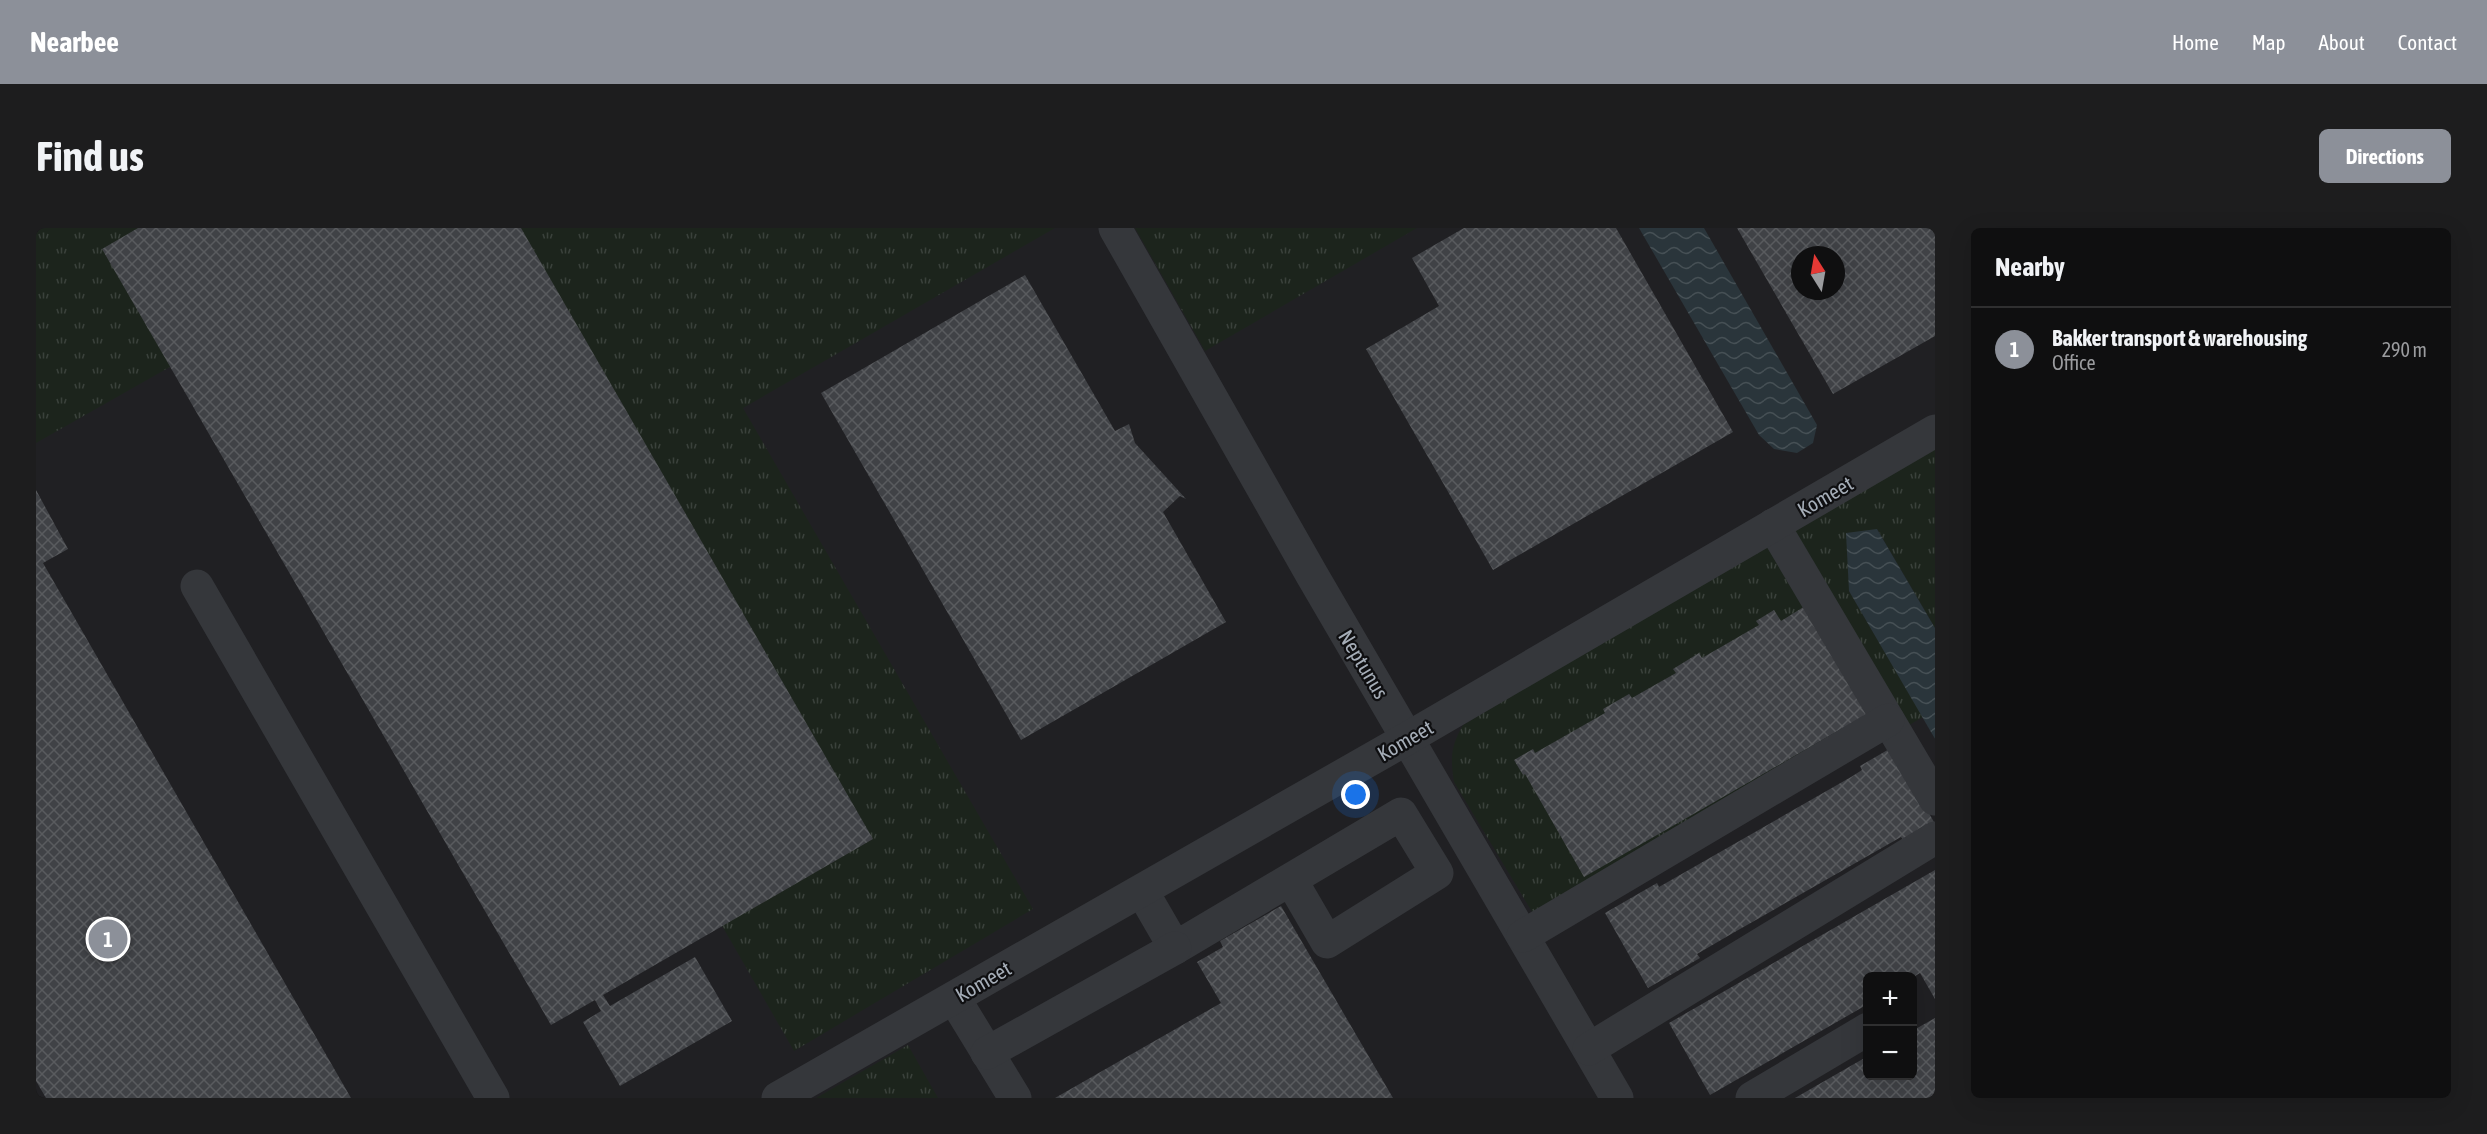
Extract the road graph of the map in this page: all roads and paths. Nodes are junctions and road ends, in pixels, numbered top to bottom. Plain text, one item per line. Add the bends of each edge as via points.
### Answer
1 (1116, 228) edge
2 (1935, 431) edge
3 (1773, 525) junction
4 (197, 586) dead end
5 (1888, 720) junction
6 (1408, 738) junction
7 (1935, 799) edge
8 (1935, 838) edge
9 (1291, 880) dead end
10 (1142, 891) junction
11 (1523, 936) junction
12 (1175, 948) junction
13 (954, 998) junction
14 (1863, 1032) edge
15 (1589, 1049) junction
16 (987, 1053) junction
17 (493, 1098) edge
18 (778, 1098) edge
19 (1014, 1098) edge
20 (1617, 1098) edge
21 (1752, 1098) edge

1 - 6 street, Neptunus
2 - 3 street, Komeet
3 - 5 street
3 - 6 street, Komeet
4 - 17 street
5 - 7 street
5 - 11 street
6 - 10 street, Komeet
6 - 11 street, Neptunus
8 - 15 street
9 - 12 street
10 - 12 street
10 - 13 street, Komeet
11 - 15 street, Neptunus
12 - 16 street
13 - 16 street
13 - 18 street, Komeet
14 - 21 street
15 - 20 street, Neptunus
16 - 19 street

